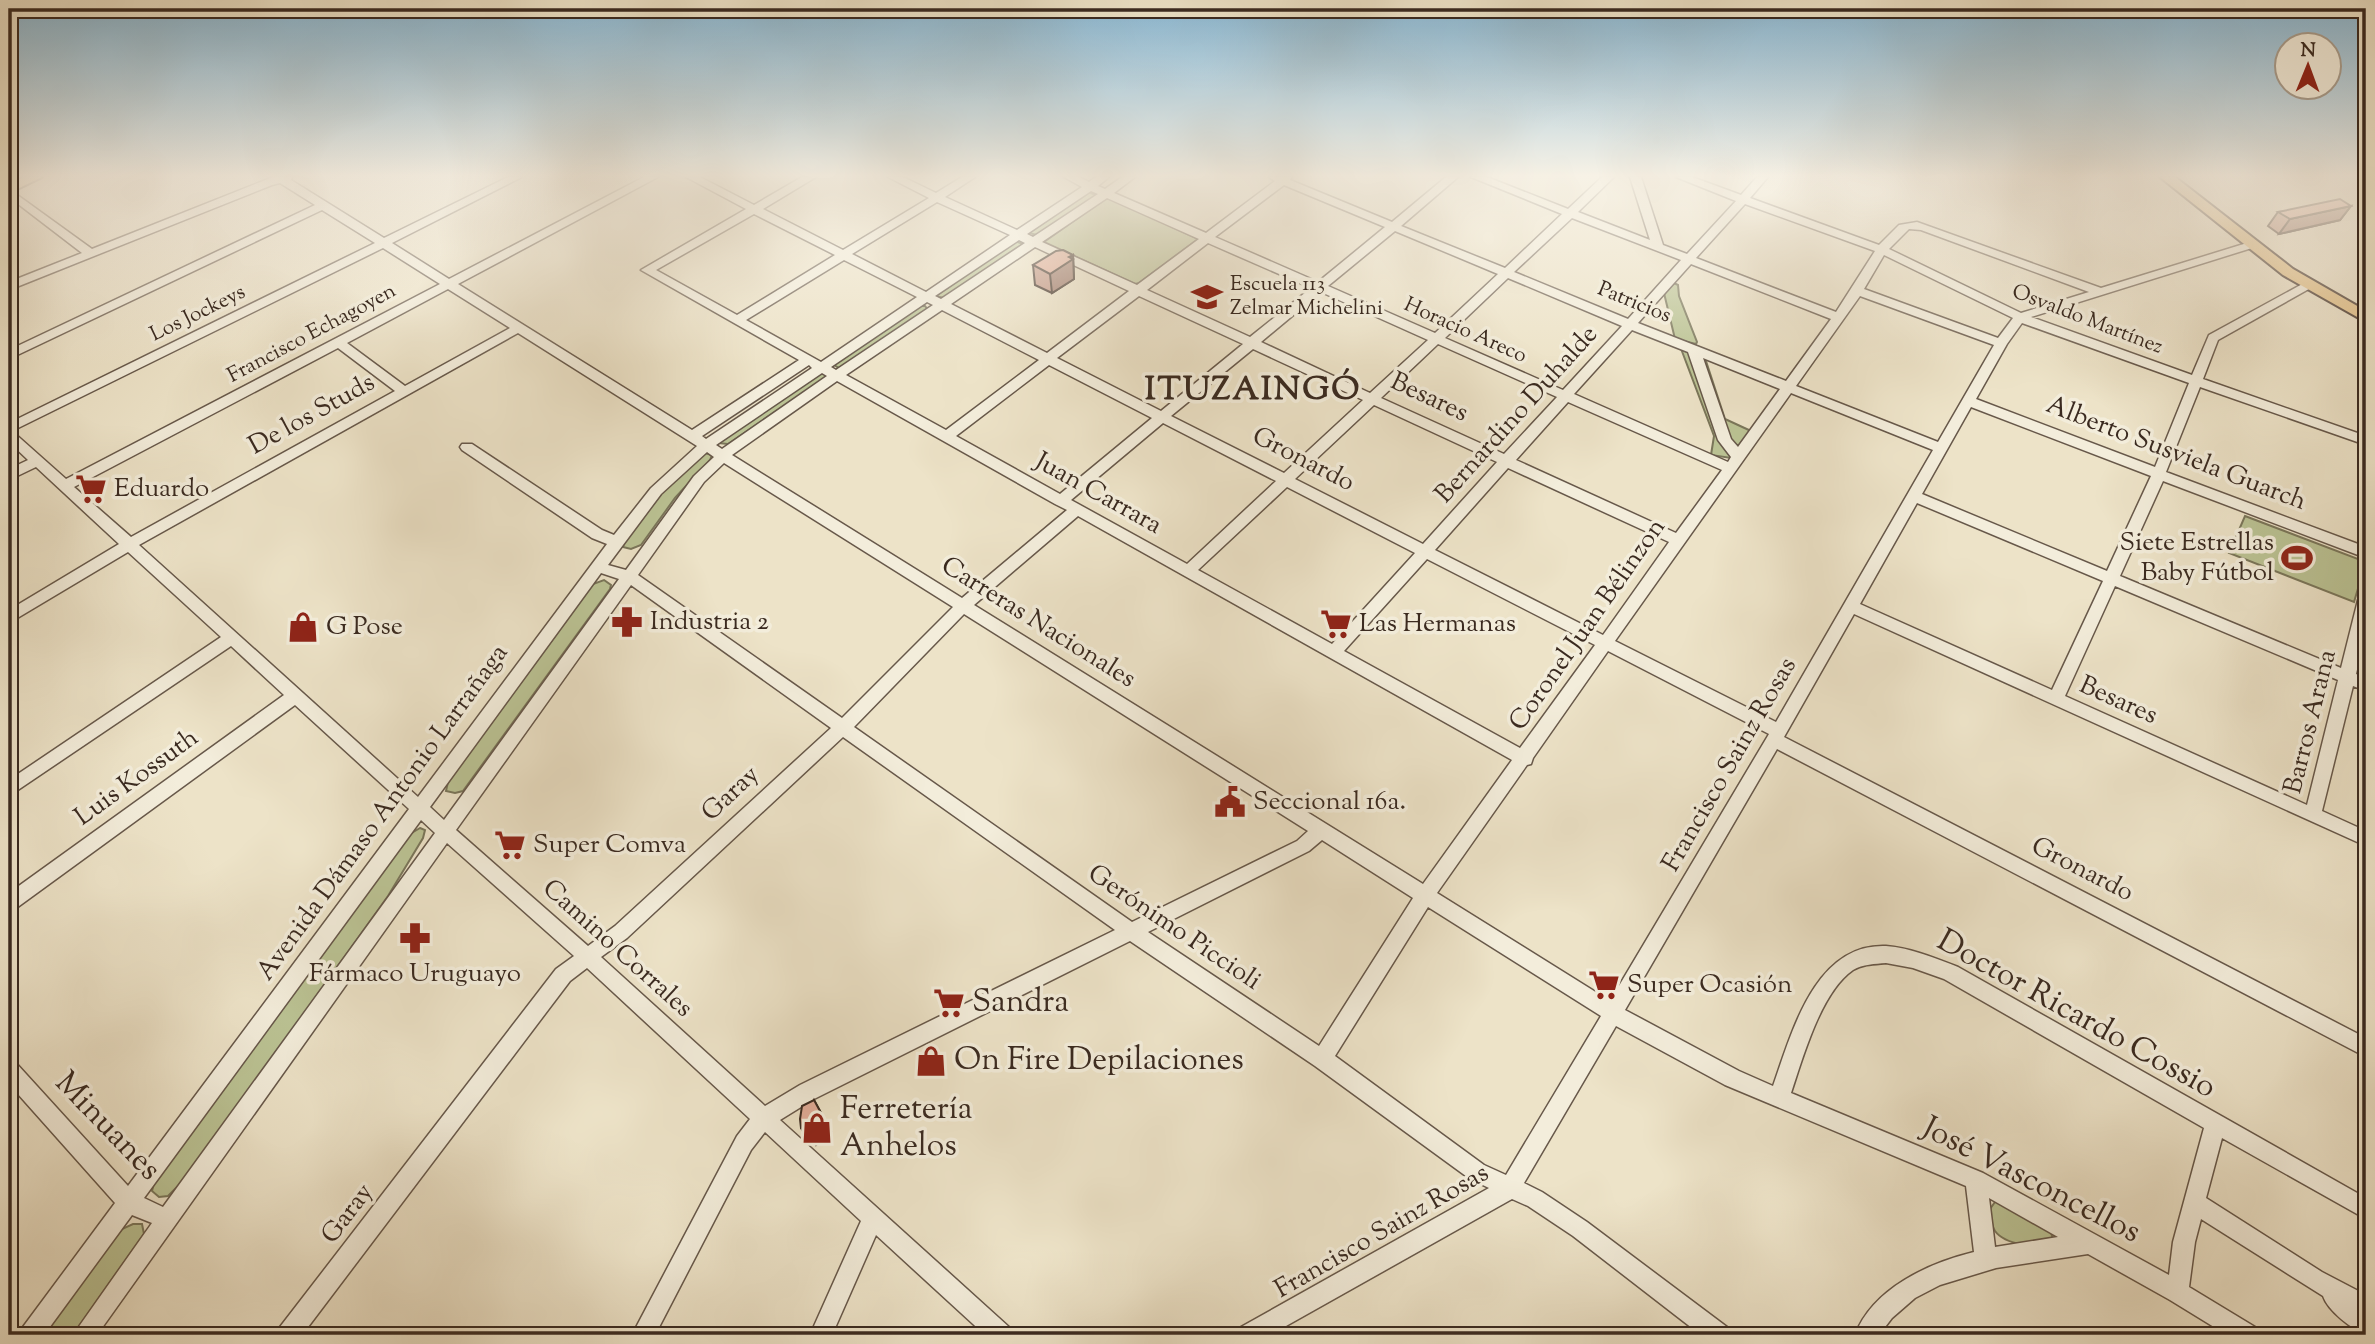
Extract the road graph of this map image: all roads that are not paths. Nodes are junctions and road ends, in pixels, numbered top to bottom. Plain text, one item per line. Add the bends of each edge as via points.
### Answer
1 (72, 240) edge
2 (127, 240) edge
3 (250, 240) edge
4 (378, 240) edge
5 (393, 240) edge
6 (533, 240) edge
7 (701, 240) edge
8 (814, 240) edge
9 (869, 240) edge
10 (1010, 240) edge
11 (1028, 240) edge
12 (1037, 240) edge
13 (1204, 240) edge
14 (1210, 240) edge
15 (1377, 240) edge
16 (1424, 240) edge
17 (1543, 240) edge
18 (1637, 240) edge
19 (1655, 240) edge
20 (1706, 240) edge
21 (1853, 240) edge
22 (1891, 240) edge
23 (1957, 240) edge
24 (2244, 240) edge
25 (1034, 242) junction
26 (385, 244) junction
27 (2251, 245) junction
28 (1658, 248) junction
29 (1882, 250) junction
30 (91, 254) junction
31 (844, 255) junction
32 (1688, 259) junction
33 (1506, 274) junction
34 (447, 285) junction
35 (2310, 285) junction
36 (9, 286) edge
37 (1318, 288) junction
38 (1139, 291) junction
39 (1857, 291) junction
40 (2099, 291) junction
41 (925, 297) junction
42 (942, 305) junction
43 (1839, 317) junction
44 (2020, 317) junction
45 (2366, 317) edge
46 (737, 320) junction
47 (1629, 324) junction
48 (517, 329) junction
49 (1437, 340) junction
50 (338, 342) junction
51 (1251, 343) junction
52 (2001, 343) junction
53 (1694, 350) junction
54 (9, 355) edge
55 (1048, 359) junction
56 (815, 363) junction
57 (837, 376) junction
58 (2194, 382) junction
59 (1788, 387) junction
60 (404, 392) junction
61 (1565, 396) junction
62 (1372, 399) junction
63 (1968, 401) junction
64 (1161, 416) junction
65 (9, 428) edge
66 (9, 435) edge
67 (946, 437) junction
68 (698, 441) junction
69 (2366, 441) edge
70 (467, 447) dead end
71 (1941, 448) junction
72 (722, 456) junction
73 (36, 461) junction
74 (1506, 461) junction
75 (1734, 462) junction
76 (2158, 473) junction
77 (9, 475) edge
78 (1286, 481) junction
79 (64, 486) junction
80 (1913, 496) junction
81 (1060, 501) junction
82 (1077, 509) junction
83 (1677, 540) junction
84 (617, 542) junction
85 (130, 544) junction
86 (1425, 552) junction
87 (2366, 554) edge
88 (598, 567) junction
89 (1187, 572) junction
90 (628, 576) junction
91 (2111, 578) junction
92 (2366, 600) edge
93 (964, 606) junction
94 (1850, 606) junction
95 (9, 617) edge
96 (233, 637) junction
97 (1603, 643) junction
98 (1333, 653) junction
99 (2348, 677) junction
100 (2366, 685) edge
101 (296, 695) junction
102 (2056, 699) junction
103 (842, 728) junction
104 (1776, 735) junction
105 (1525, 759) junction
106 (9, 789) edge
107 (419, 808) junction
108 (2313, 815) junction
109 (444, 830) junction
110 (1322, 830) junction
111 (2366, 839) edge
112 (1425, 895) junction
113 (9, 903) edge
114 (1131, 931) junction
115 (588, 957) junction
116 (1615, 1013) junction
117 (2366, 1048) edge
118 (1322, 1059) junction
119 (9, 1070) edge
120 (1779, 1098) junction
121 (764, 1118) junction
122 (2215, 1125) junction
123 (1976, 1180) junction
124 (1509, 1189) junction
125 (128, 1202) junction
126 (2194, 1202) junction
127 (2366, 1209) edge
128 (873, 1217) junction
129 (167, 1219) junction
130 (2088, 1244) junction
131 (1986, 1261) junction
132 (2314, 1280) junction
133 (2178, 1292) junction
134 (2366, 1306) edge
135 (2366, 1324) edge
136 (31, 1335) edge
137 (84, 1335) edge
138 (288, 1335) edge
139 (643, 1335) edge
140 (821, 1335) edge
141 (1001, 1335) edge
142 (1249, 1335) edge
143 (1720, 1335) edge
144 (1866, 1335) edge
145 (2247, 1335) edge

1 - 30 street
2 - 30 street
3 - 54 street
4 - 26 street, Carreras Nacionales
5 - 26 street, Los Jockeys
6 - 34 street, Francisco Echagoyen
7 - 46 street, Juan Carrara via 648,270
8 - 31 street, Gronardo
9 - 31 street
10 - 41 street, Avenida Dámaso Antonio Larrañaga
11 - 25 street, Besares
12 - 25 street
13 - 38 street
14 - 37 street, Horacio Areco
15 - 37 street
16 - 33 street, Patricios
17 - 33 street
18 - 28 street
19 - 28 street
20 - 32 street, Bernardino Duhalde
21 - 29 street, Osvaldo Martínez
22 - 29 street, Coronel Juan Bélinzon
23 - 40 street, Coronel Juan Bélinzon
24 - 27 main road
25 - 38 street, Besares
25 - 42 street
26 - 34 street, Carreras Nacionales
26 - 65 street, Los Jockeys
27 - 35 main road
27 - 40 street
28 - 32 street
29 - 39 street, Coronel Juan Bélinzon
29 - 44 street, Osvaldo Martínez
30 - 36 street
31 - 41 street, Gronardo
31 - 46 street
32 - 43 street
32 - 47 street, Bernardino Duhalde
33 - 47 street, Patricios
33 - 49 street
34 - 48 street, Carreras Nacionales
34 - 50 street, Francisco Echagoyen
35 - 45 main road
35 - 58 street via 2213,338
37 - 49 street, Horacio Areco
37 - 51 street
38 - 51 street, Besares
38 - 55 street
39 - 43 street, Coronel Juan Bélinzon
39 - 52 street
40 - 44 street
41 - 42 street, Gronardo
41 - 56 street, Avenida Dámaso Antonio Larrañaga
42 - 55 street, Gronardo
42 - 57 street
43 - 59 street, Coronel Juan Bélinzon
44 - 52 street, Francisco Sainz Rosas
44 - 58 street, Osvaldo Martínez
46 - 56 street, Juan Carrara
47 - 53 street, Patricios
47 - 61 street, Bernardino Duhalde
48 - 60 street, De los Studs
48 - 68 street, Carreras Nacionales
49 - 61 street, Horacio Areco
49 - 62 street
50 - 60 street
50 - 79 street, Francisco Echagoyen
51 - 62 street, Besares
51 - 64 street
52 - 63 street, Francisco Sainz Rosas
53 - 59 street, Patricios
53 - 75 street
55 - 64 street, Gronardo
55 - 67 street
56 - 57 street, Juan Carrara
56 - 68 street, Avenida Dámaso Antonio Larrañaga
57 - 67 street, Juan Carrara
57 - 72 street
58 - 69 street, Osvaldo Martínez
58 - 76 street
59 - 71 street, Patricios
59 - 75 street, Coronel Juan Bélinzon
60 - 85 street, De los Studs
61 - 74 street, Bernardino Duhalde
61 - 75 street, Horacio Areco
62 - 74 street, Besares
62 - 78 street
63 - 71 street, Francisco Sainz Rosas
63 - 76 street, Alberto Susviela Guarch
64 - 78 street, Gronardo
64 - 81 street
66 - 73 street, Camino Corrales
67 - 81 street, Juan Carrara
68 - 72 street, Carreras Nacionales
68 - 84 street, Avenida Dámaso Antonio Larrañaga
70 - 84 street via 597,534
71 - 80 street, Francisco Sainz Rosas
72 - 90 street via 699,478
72 - 93 street, Carreras Nacionales
73 - 77 street
73 - 79 street, Camino Corrales
74 - 83 street, Besares
74 - 86 street, Bernardino Duhalde
75 - 83 street, Coronel Juan Bélinzon
76 - 87 street, Alberto Susviela Guarch
76 - 91 street
78 - 86 street, Gronardo
78 - 89 street
79 - 85 street, Camino Corrales
80 - 91 street
80 - 94 street, Francisco Sainz Rosas
81 - 82 street, Juan Carrara
82 - 89 street, Juan Carrara
82 - 93 street, Garay
83 - 97 street, Coronel Juan Bélinzon
84 - 88 street, Avenida Dámaso Antonio Larrañaga
85 - 95 street, De los Studs
85 - 96 street, Camino Corrales
86 - 97 street, Gronardo
86 - 98 street, Bernardino Duhalde
88 - 90 street, Gerónimo Piccioli
88 - 107 street, Avenida Dámaso Antonio Larrañaga
89 - 98 street, Juan Carrara
90 - 103 street, Gerónimo Piccioli
90 - 109 street
91 - 99 street
91 - 102 street
92 - 99 street, Barros Arana
93 - 103 street, Garay
93 - 110 street, Carreras Nacionales
94 - 102 street, Besares
94 - 104 street, Francisco Sainz Rosas
96 - 101 street, Camino Corrales
96 - 106 street
97 - 104 street, Gronardo
97 - 105 street, Coronel Juan Bélinzon
98 - 105 street, Juan Carrara
99 - 100 street
99 - 108 street, Barros Arana
101 - 107 street, Camino Corrales
101 - 113 street, Luis Kossuth
102 - 108 street, Besares
103 - 114 street, Gerónimo Piccioli
103 - 115 street, Garay via 621,932
104 - 116 street, Francisco Sainz Rosas
104 - 117 street, Gronardo
105 - 112 street, Coronel Juan Bélinzon
107 - 109 street, Camino Corrales
107 - 125 street, Avenida Dámaso Antonio Larrañaga
108 - 111 street, Besares
109 - 115 street, Camino Corrales
109 - 129 street
110 - 112 street, Carreras Nacionales
110 - 114 street via 1303,846
112 - 116 street, Carreras Nacionales
112 - 118 street, Coronel Juan Bélinzon
114 - 118 street, Gerónimo Piccioli
114 - 121 street via 807,1092
115 - 121 street, Camino Corrales
115 - 138 street, Garay via 563,975
116 - 120 street, Carreras Nacionales via 1698,1063
116 - 124 street, Francisco Sainz Rosas
118 - 124 street, Gerónimo Piccioli via 1477,1172
119 - 125 street, Minuanes
120 - 122 street, Doctor Ricardo Cossio via 1816,1005 1837,971 1848,962 1894,955 1951,973
120 - 123 street, José Vasconcellos
121 - 128 street, Camino Corrales
121 - 139 street via 744,1143
122 - 126 street
122 - 127 street, Doctor Ricardo Cossio
123 - 130 street, José Vasconcellos
123 - 131 street
124 - 142 street, Francisco Sainz Rosas
124 - 143 street, Gerónimo Piccioli via 1535,1199 1580,1228
125 - 129 street, Minuanes
125 - 136 street, Avenida Dámaso Antonio Larrañaga
126 - 132 street
126 - 133 street
128 - 140 street
128 - 141 street, Camino Corrales
129 - 137 street
130 - 131 street
130 - 133 street, José Vasconcellos
131 - 144 street via 1948,1271 1899,1297
132 - 134 street
132 - 135 street
133 - 145 street, José Vasconcellos

